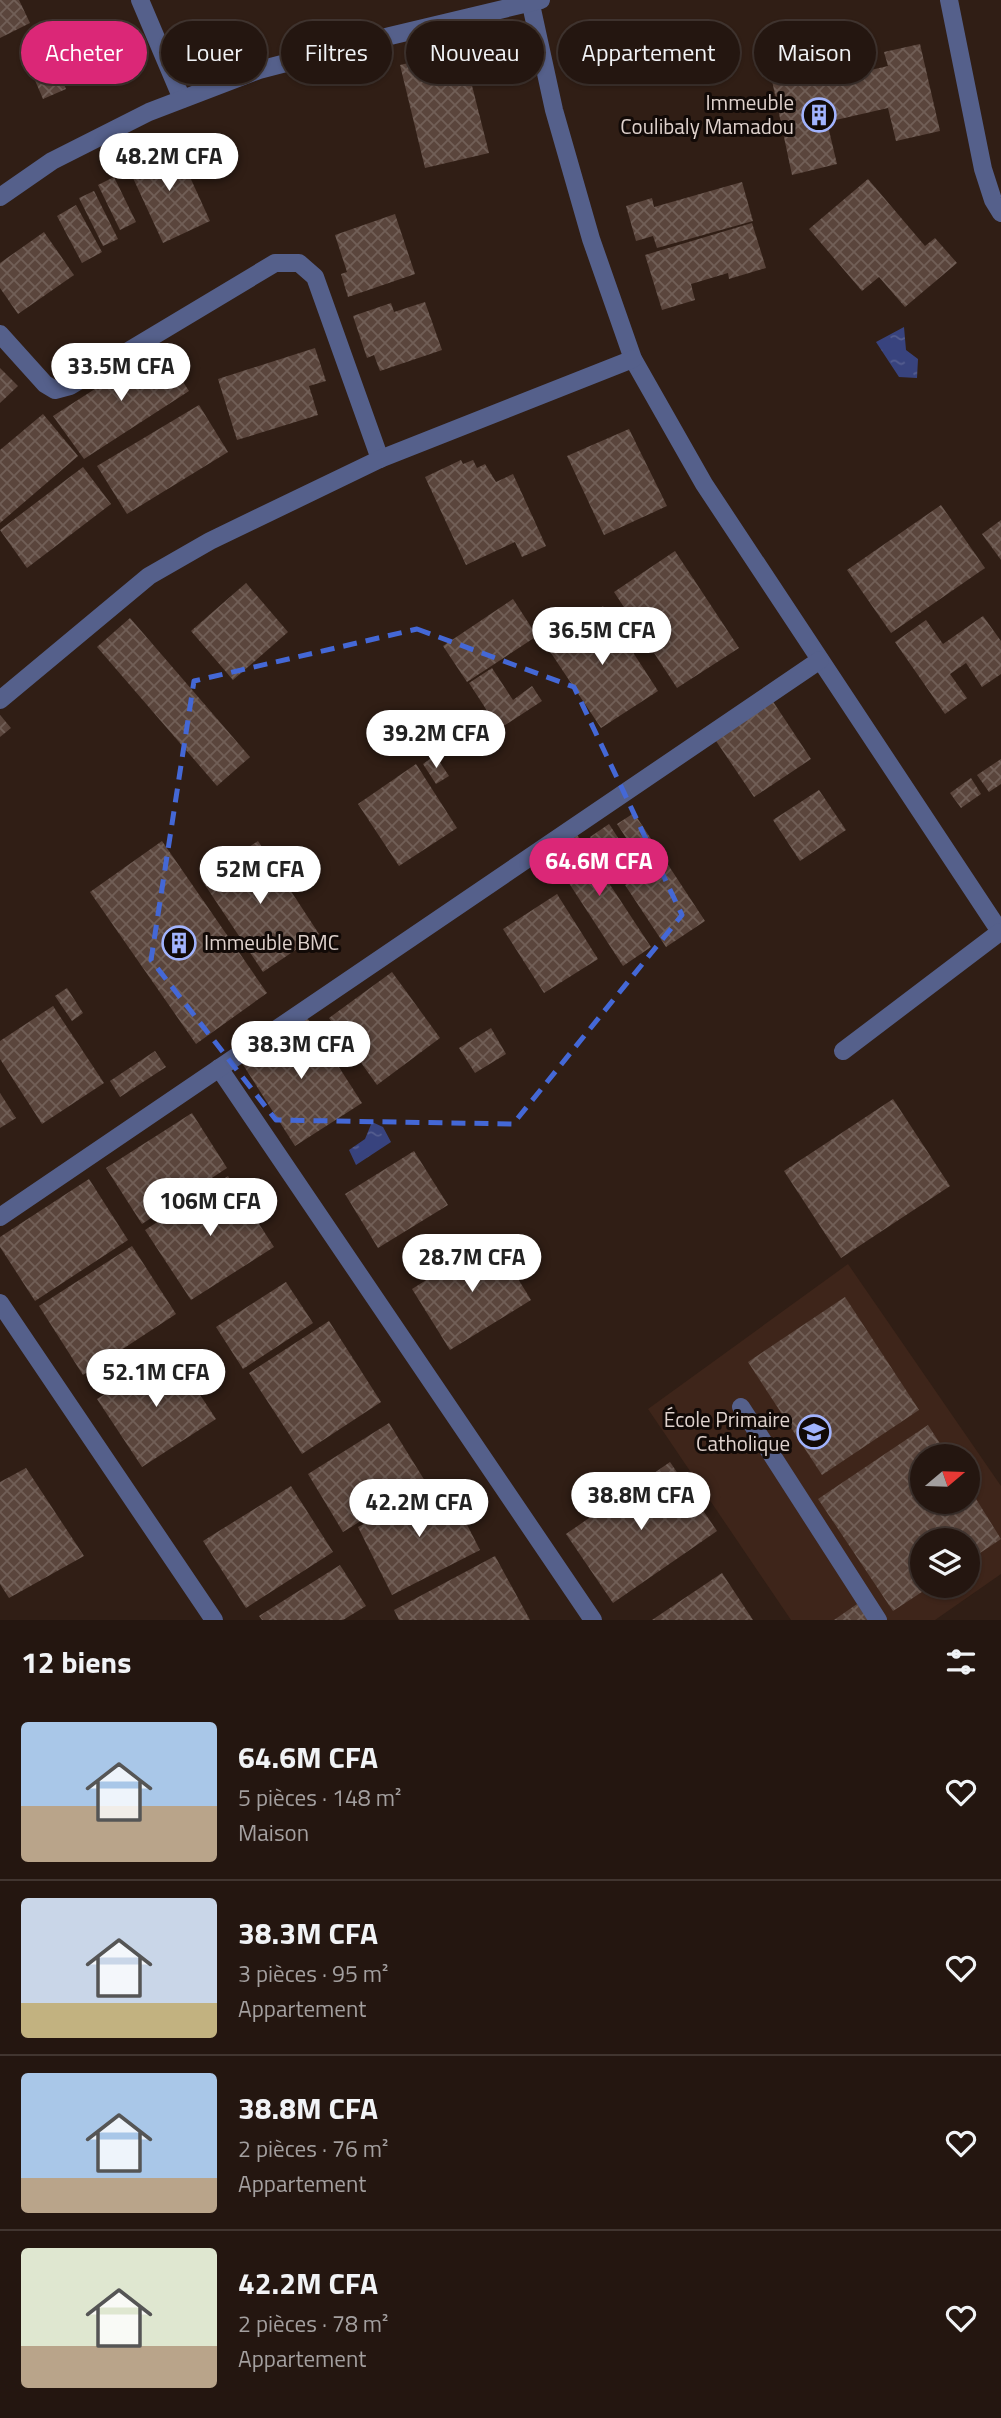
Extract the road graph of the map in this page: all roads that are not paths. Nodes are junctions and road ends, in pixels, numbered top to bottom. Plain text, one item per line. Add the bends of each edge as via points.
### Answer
1 (140, 0) edge
2 (949, 0) edge
3 (534, 1) edge
4 (182, 99) junction
5 (0, 197) edge
6 (1001, 214) edge
7 (0, 334) edge
8 (633, 359) junction
9 (380, 459) junction
10 (820, 660) junction
11 (0, 700) edge
12 (1001, 933) edge
13 (844, 1051) dead end
14 (219, 1068) junction
15 (0, 1217) edge
16 (0, 1303) edge
17 (741, 1407) dead end
18 (214, 1620) edge
19 (593, 1620) edge
20 (878, 1620) edge

1 - 4 street
2 - 6 street via 983,169
3 - 4 street via 260,70
3 - 8 street via 554,110 591,239
4 - 5 street via 52,161
7 - 9 street via 55,390 70,386 275,263 299,263 315,277
8 - 9 street
8 - 10 street via 704,484
9 - 11 street via 210,541 149,576
10 - 12 street
10 - 14 street
12 - 13 street
14 - 15 street
14 - 19 street
16 - 18 street
17 - 20 street

